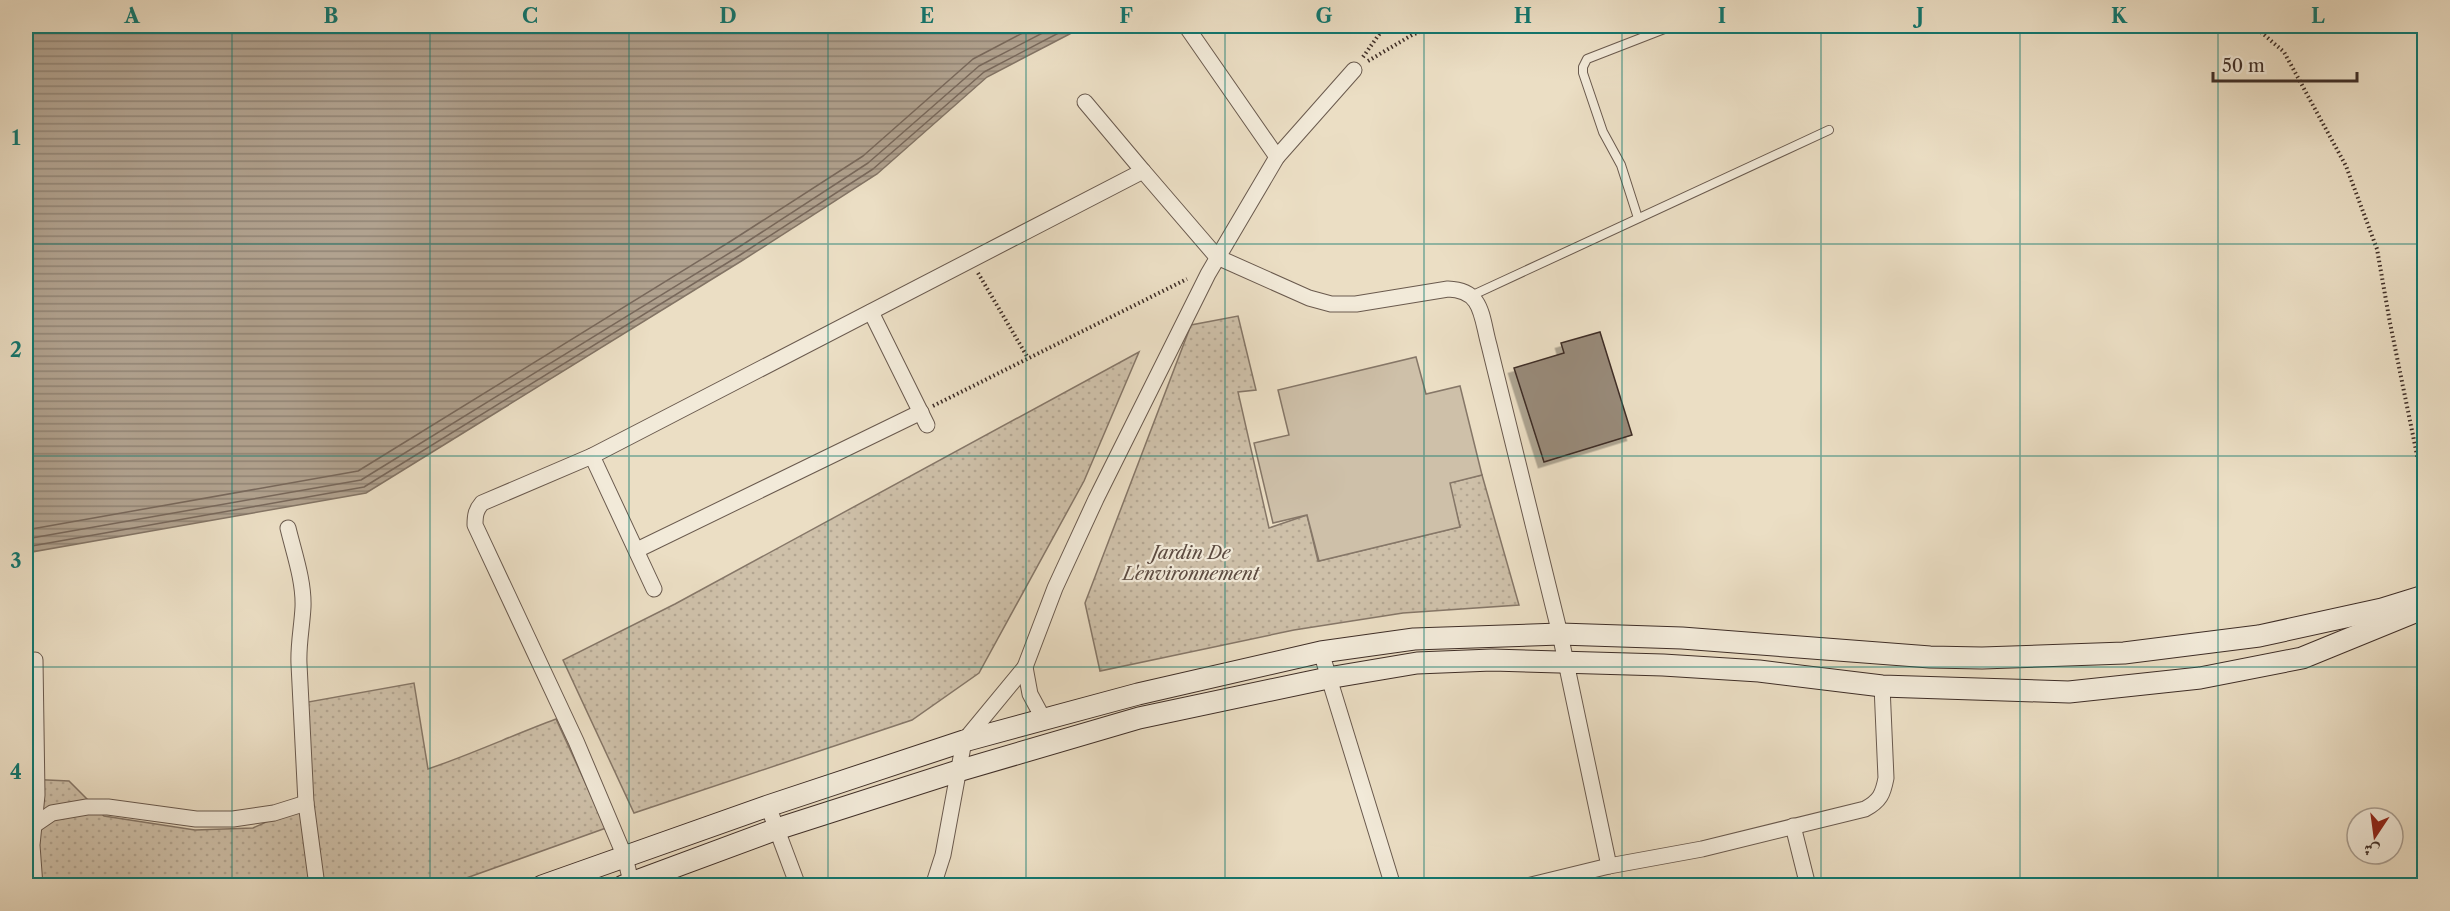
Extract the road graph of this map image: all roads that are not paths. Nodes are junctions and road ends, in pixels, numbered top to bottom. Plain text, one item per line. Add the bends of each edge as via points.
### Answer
1 (1186, 26) edge
2 (1672, 26) edge
3 (1354, 70) road end
4 (1085, 102) dead end
5 (1828, 130) dead end
6 (1277, 157) junction
7 (1143, 171) junction
8 (1638, 218) junction
9 (1217, 257) junction
10 (1473, 296) junction
11 (871, 312) junction
12 (592, 456) junction
13 (288, 528) dead end
14 (637, 550) junction
15 (654, 589) dead end
16 (2424, 600) edge
17 (1560, 634) junction
18 (1321, 652) junction
19 (35, 660) dead end
20 (1566, 662) junction
21 (1025, 667) junction
22 (1328, 678) junction
23 (1882, 686) junction
24 (1044, 720) junction
25 (964, 741) junction
26 (958, 771) junction
27 (306, 803) junction
28 (768, 806) junction
29 (33, 826) junction
30 (1793, 826) junction
31 (777, 829) junction
32 (625, 857) junction
33 (1609, 866) junction
34 (35, 885) edge
35 (317, 885) edge
36 (542, 885) edge
37 (629, 885) edge
38 (798, 885) edge
39 (933, 885) edge
40 (1393, 885) edge
41 (1527, 885) edge
42 (1808, 885) edge

1 - 6 street
2 - 8 lane via 1587,59 1583,67 1603,132 1621,165
3 - 6 street
4 - 7 street
5 - 8 lane
6 - 9 street
7 - 9 street
7 - 11 street
8 - 10 lane
9 - 10 street via 1309,298 1331,303 1356,304 1448,289 1462,289
9 - 21 street via 1091,508
10 - 17 street via 1489,345
11 - 12 street
11 - 14 street via 924,418
12 - 14 street
12 - 32 street via 482,503 475,516
13 - 27 street via 302,589 298,642
14 - 15 street
16 - 17 main road via 2259,636 2077,655 1930,657 1693,639
16 - 23 main road via 2302,658 2200,678 2069,692
17 - 18 main road via 1414,639
17 - 20 street
18 - 22 street
18 - 24 main road
19 - 29 street via 37,795
20 - 22 main road via 1417,663
20 - 23 main road via 1759,671
20 - 33 street
21 - 24 street via 1030,694
21 - 25 street
22 - 26 main road via 1139,717
22 - 40 street
23 - 30 street via 1886,778 1878,802 1865,809
24 - 25 main road
25 - 26 street
25 - 28 main road
26 - 31 main road
26 - 39 street via 943,855
27 - 29 street via 233,819 196,819 87,807 52,813
27 - 35 street
28 - 31 street
28 - 32 main road
29 - 34 street
30 - 33 street via 1702,849
30 - 42 street
31 - 37 main road
31 - 38 street
32 - 36 main road
32 - 37 street
33 - 41 street

